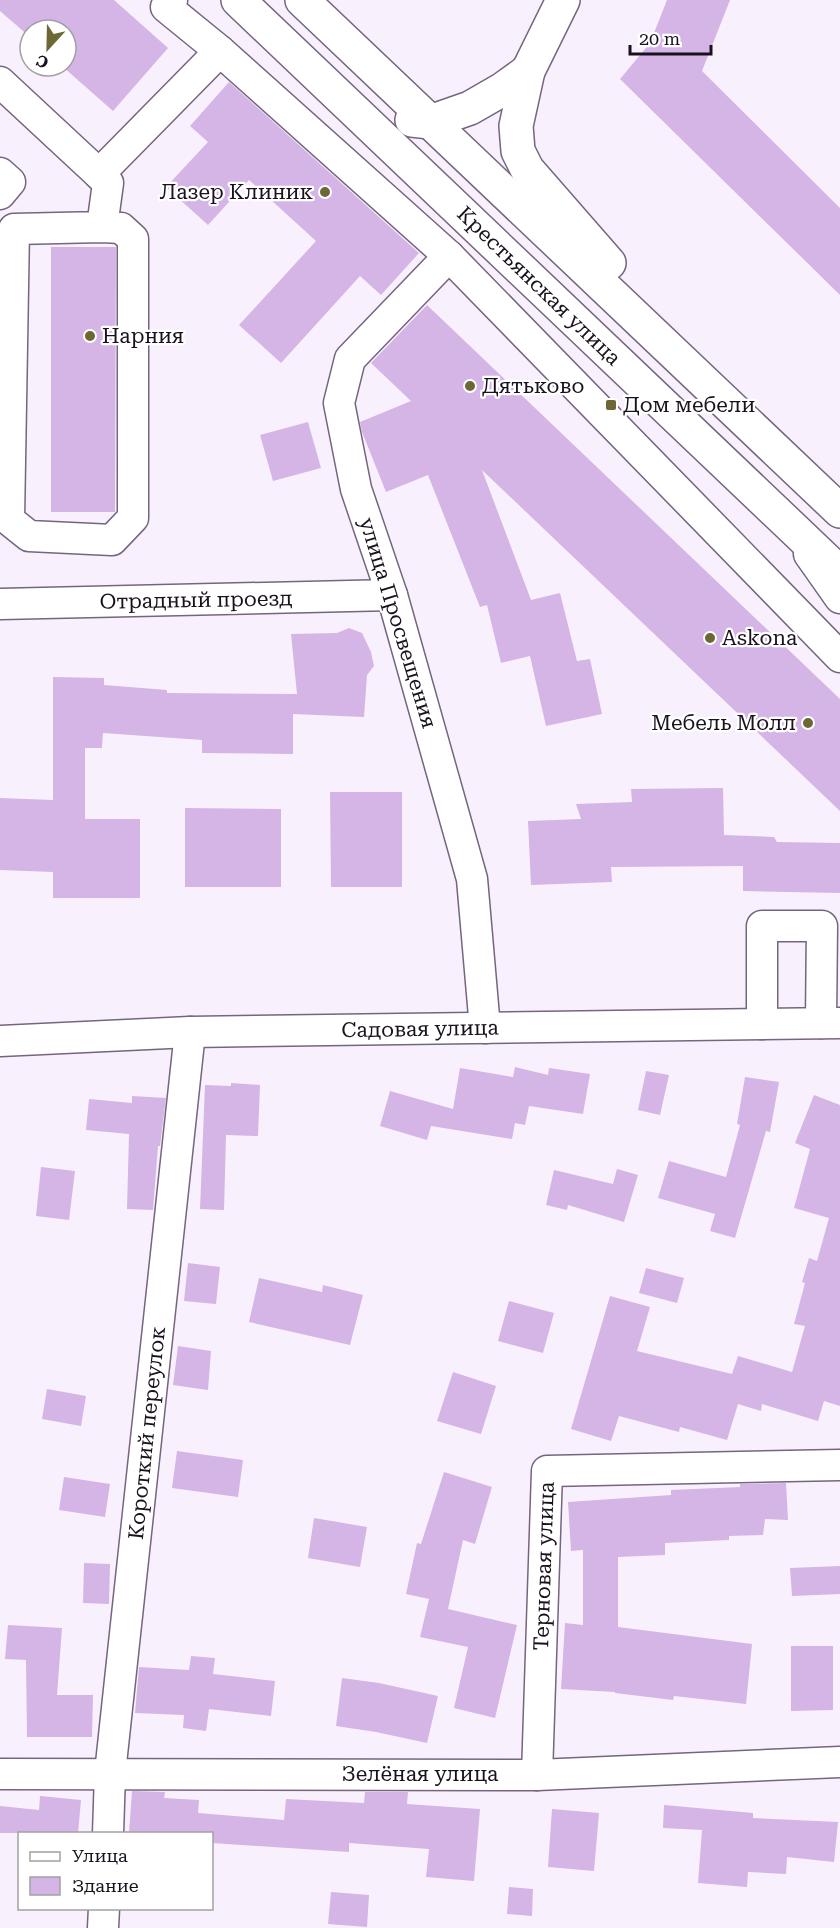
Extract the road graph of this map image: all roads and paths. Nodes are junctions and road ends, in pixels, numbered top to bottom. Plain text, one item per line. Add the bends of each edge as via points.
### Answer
1 (238, 0) edge
2 (302, 0) edge
3 (563, 0) edge
4 (166, 2) edge
5 (220, 51) junction
6 (528, 71) junction
7 (0, 82) edge
8 (354, 110) junction
9 (430, 122) junction
10 (0, 173) edge
11 (99, 174) junction
12 (0, 194) edge
13 (102, 227) junction
14 (7, 229) edge
15 (449, 256) junction
16 (674, 351) junction
17 (6, 363) edge
18 (840, 511) edge
19 (783, 518) junction
20 (840, 573) edge
21 (392, 595) junction
22 (840, 598) edge
23 (0, 604) edge
24 (840, 657) edge
25 (831, 1023) edge
26 (762, 1024) junction
27 (485, 1028) junction
28 (190, 1032) junction
29 (0, 1041) edge
30 (840, 1465) edge
31 (840, 1762) edge
32 (110, 1773) junction
33 (0, 1774) edge
34 (537, 1775) junction
35 (108, 1832) edge
36 (104, 1910) edge
37 (103, 1928) edge

1 - 8 main road, Крестьянская улица
2 - 9 main road
3 - 6 main road
4 - 5 street
5 - 11 street
5 - 15 street
6 - 9 main road via 470,108
6 - 16 main road via 516,126 518,151 527,169 635,293
7 - 11 street
8 - 9 main road
8 - 19 main road, Крестьянская улица
9 - 16 main road
10 - 12 street via 10,182
11 - 13 street via 108,183
13 - 14 street
13 - 17 street via 121,228 133,239 133,518 112,540 28,536 9,520
14 - 17 street
15 - 21 street, улица Просвещения via 350,359 339,403 356,489
15 - 24 street
16 - 18 main road
19 - 20 main road, Крестьянская улица
19 - 22 street
21 - 23 street, Отрадный проезд
21 - 27 street, улица Просвещения via 472,879
25 - 26 street, Садовая улица
25 - 26 street via 822,926 762,926
26 - 27 street, Садовая улица
27 - 28 street, Садовая улица
28 - 29 street, Садовая улица
28 - 32 street, Короткий переулок
30 - 34 street, Терновая улица via 547,1471
31 - 34 street, Зелёная улица
32 - 33 street, Зелёная улица
32 - 34 street, Зелёная улица
32 - 35 street, Короткий переулок
36 - 37 street

